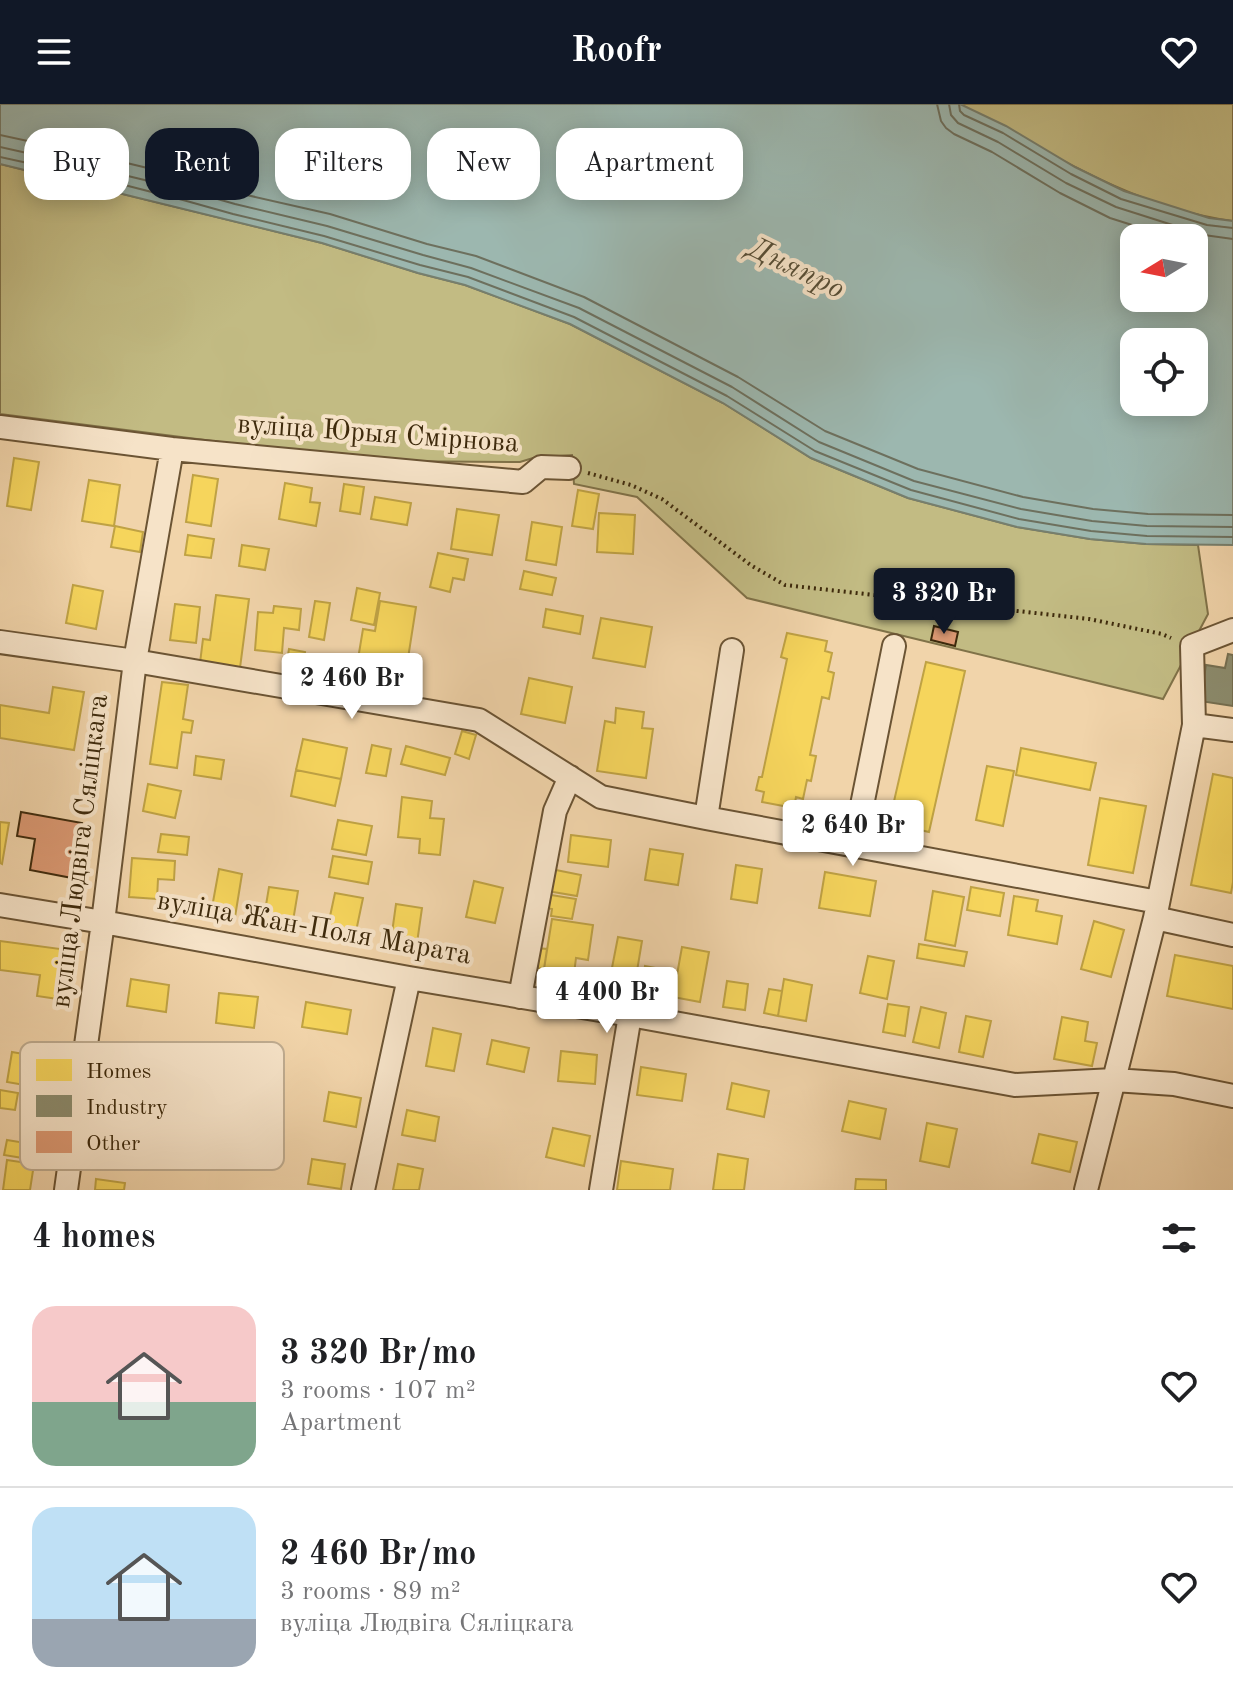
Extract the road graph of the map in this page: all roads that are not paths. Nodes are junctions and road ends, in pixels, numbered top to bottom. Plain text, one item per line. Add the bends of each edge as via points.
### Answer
1 (0, 427) edge
2 (172, 449) junction
3 (569, 468) road end
4 (1233, 630) edge
5 (0, 642) edge
6 (894, 646) dead end
7 (732, 650) dead end
8 (135, 661) junction
9 (1194, 725) junction
10 (1233, 730) edge
11 (570, 777) junction
12 (706, 818) junction
13 (854, 845) junction
14 (0, 905) edge
15 (1157, 910) junction
16 (103, 922) junction
17 (1233, 935) edge
18 (409, 978) junction
19 (520, 997) junction
20 (630, 1015) junction
21 (86, 1042) edge
22 (1114, 1080) junction
23 (1233, 1096) edge
24 (69, 1170) edge
25 (66, 1190) edge
26 (363, 1190) edge
27 (601, 1190) edge
28 (1086, 1190) edge

1 - 2 street, вуліца Юрыя Смірнова
2 - 3 street, вуліца Юрыя Смірнова via 523,482 541,467
2 - 8 street, вуліца Людвіга Сяліцкага
4 - 9 street via 1192,646
5 - 8 street
6 - 13 street
7 - 12 street
8 - 11 street, вуліца Людвіга Сяліцкага via 479,720
8 - 16 street, вуліца Людвіга Сяліцкага
9 - 10 street
9 - 15 street
11 - 12 street, вуліца Людвіга Сяліцкага via 601,797
11 - 19 street via 555,811
12 - 13 street, вуліца Людвіга Сяліцкага
13 - 15 street, вуліца Людвіга Сяліцкага
14 - 16 street, вуліца Жан-Поля Марата
15 - 17 street, вуліца Людвіга Сяліцкага
15 - 22 street
16 - 18 street, вуліца Жан-Поля Марата
16 - 21 street, вуліца Людвіга Сяліцкага
18 - 19 street, вуліца Жан-Поля Марата
18 - 26 street
19 - 20 street, вуліца Жан-Поля Марата
20 - 22 street, вуліца Жан-Поля Марата via 1015,1085
20 - 27 street
22 - 23 street, вуліца Жан-Поля Марата via 1174,1084
22 - 28 street
24 - 25 street, вуліца Людвіга Сяліцкага

